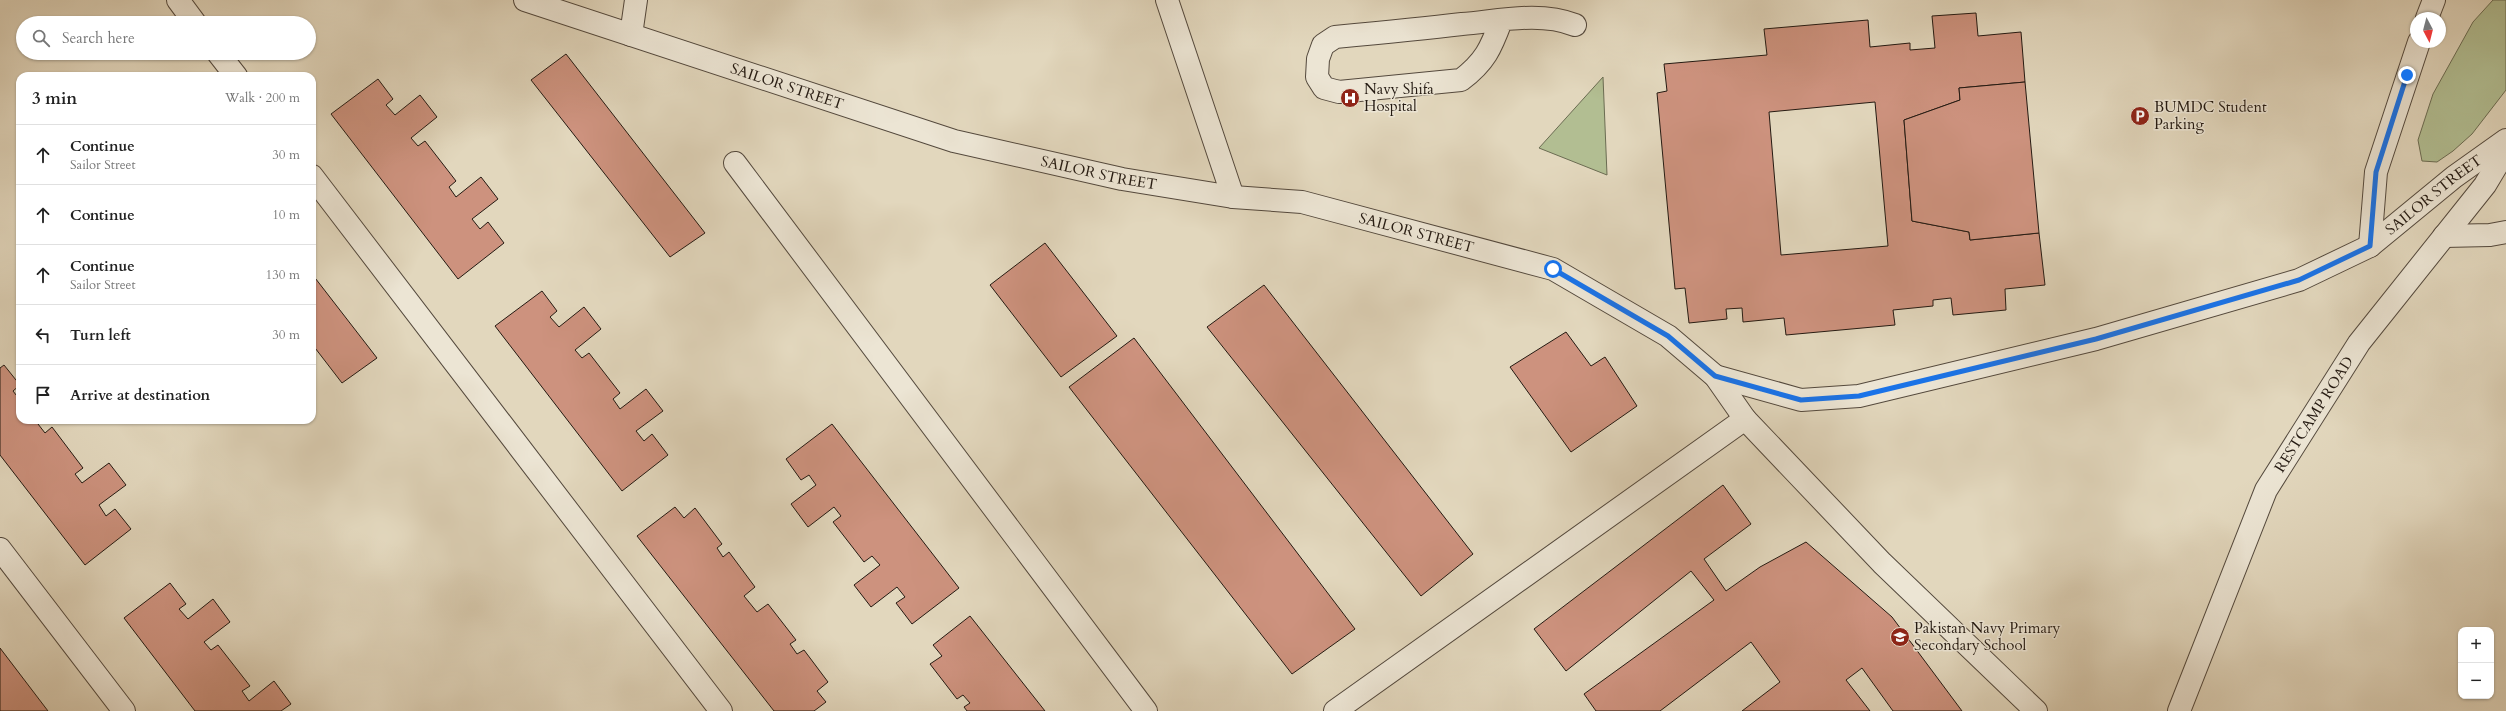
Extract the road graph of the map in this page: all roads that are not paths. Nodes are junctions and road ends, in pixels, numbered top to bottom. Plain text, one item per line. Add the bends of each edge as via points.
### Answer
1 (178, 0) edge
2 (525, 0) edge
3 (636, 0) edge
4 (1167, 0) edge
5 (2434, 0) edge
6 (2429, 12) edge
7 (190, 16) edge
8 (1501, 21) junction
9 (1575, 25) dead end
10 (631, 35) junction
11 (2416, 48) edge
12 (223, 60) edge
13 (233, 72) edge
14 (2506, 140) edge
15 (2506, 150) edge
16 (735, 163) dead end
17 (316, 181) edge
18 (1233, 197) junction
19 (2506, 232) edge
20 (2444, 236) junction
21 (2370, 246) junction
22 (1715, 376) junction
23 (1745, 419) junction
24 (0, 548) edge
25 (124, 711) edge
26 (721, 711) edge
27 (1146, 711) edge
28 (1335, 711) edge
29 (2036, 711) edge
30 (2179, 711) edge

1 - 7 street
2 - 10 street, SAILOR STREET
3 - 10 street
4 - 18 street
5 - 6 street
8 - 8 street via 1335,37 1322,45 1317,77 1324,88 1339,92 1461,80 1476,69 1489,52
8 - 9 street via 1540,17 1560,19
10 - 18 street, SAILOR STREET via 954,141 1122,179
11 - 21 street via 2376,172
12 - 13 street
14 - 21 street, SAILOR STREET via 2454,177
15 - 20 street, RESTCAMP ROAD via 2485,185
16 - 27 street
17 - 26 street
18 - 22 street, SAILOR STREET via 1302,202 1553,269 1668,336
19 - 20 street
20 - 30 street, RESTCAMP ROAD via 2359,343 2266,490
21 - 22 street, SAILOR STREET via 2299,280 2096,339 1859,396 1801,400
22 - 23 street
23 - 28 street
23 - 29 street via 1882,563
24 - 25 street

